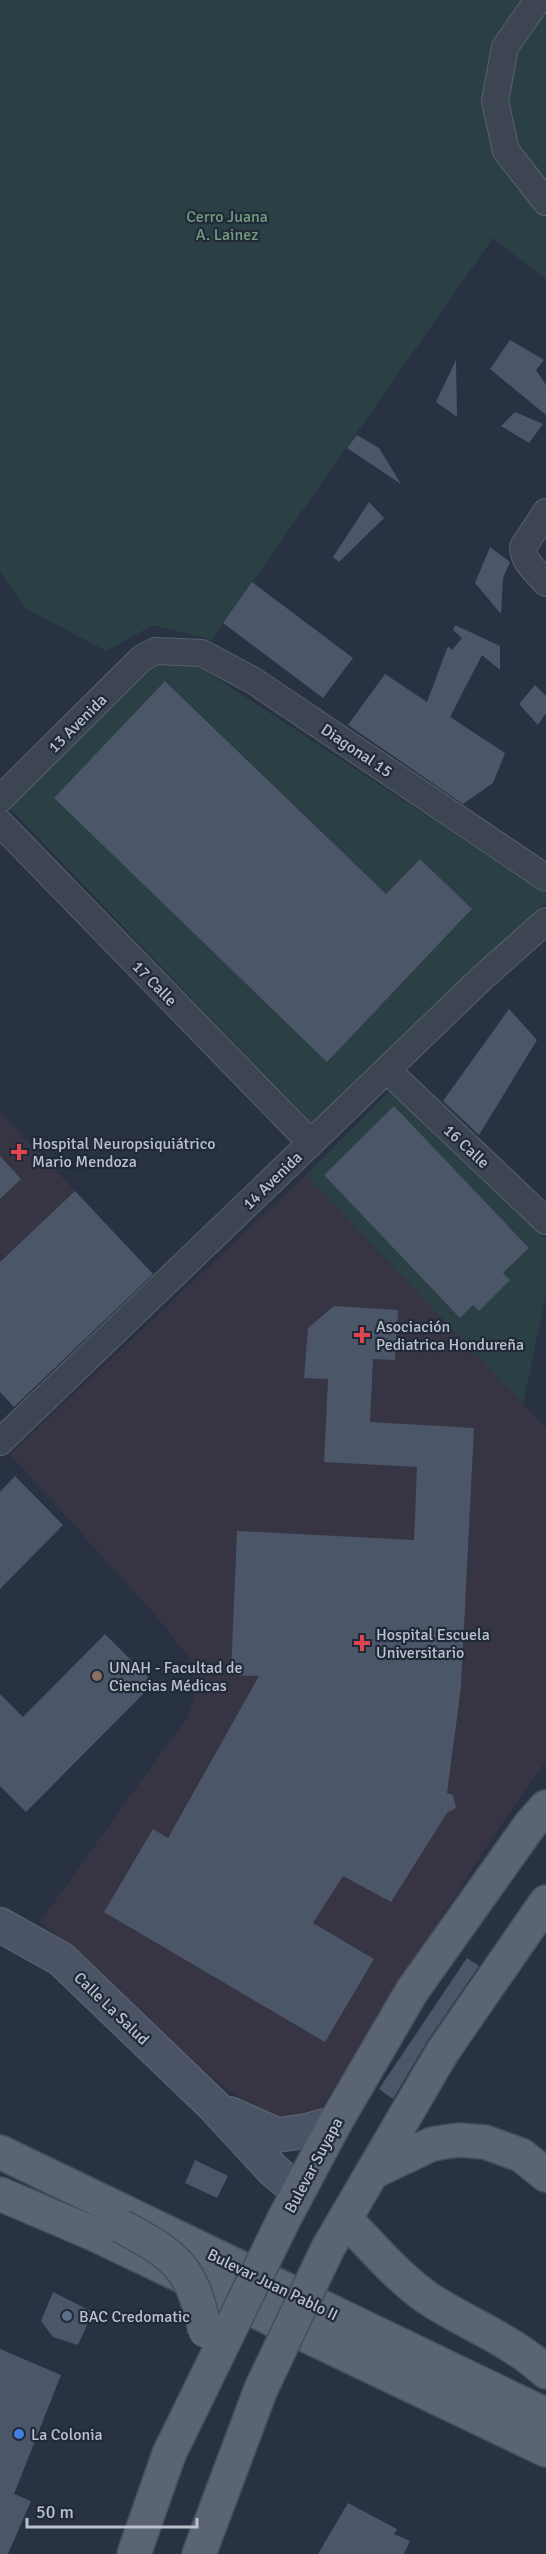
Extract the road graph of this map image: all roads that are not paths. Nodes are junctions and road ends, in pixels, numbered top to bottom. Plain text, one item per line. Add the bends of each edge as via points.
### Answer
1 (538, 0) edge
2 (546, 202) edge
3 (546, 512) edge
4 (546, 583) edge
5 (156, 651) joint
6 (0, 799) edge
7 (0, 823) edge
8 (546, 878) edge
9 (546, 921) edge
10 (387, 1070) junction
11 (311, 1143) junction
12 (546, 1221) edge
13 (0, 1442) edge
14 (546, 1807) edge
15 (546, 1902) edge
16 (0, 1925) edge
17 (213, 2105) junction
18 (334, 2123) junction
19 (0, 2152) edge
20 (0, 2168) edge
21 (373, 2172) junction
22 (546, 2175) edge
23 (0, 2194) edge
24 (291, 2205) junction
25 (345, 2219) junction
26 (546, 2372) edge
27 (546, 2384) edge
28 (516, 2400) junction
29 (193, 2405) junction
30 (546, 2415) edge
31 (244, 2435) junction
32 (546, 2450) edge
33 (134, 2554) edge
34 (179, 2554) edge
35 (199, 2554) edge

1 - 2 street via 504,47 495,101 506,151
3 - 4 street via 523,547 525,560
5 - 6 street, 13 Avenida via 142,658
5 - 8 street, Diagonal 15 via 202,653 254,681
7 - 11 street, 17 Calle
9 - 10 street, 14 Avenida
10 - 11 street, 14 Avenida
10 - 12 street, 16 Calle
11 - 13 street, 14 Avenida
14 - 18 main road, Bulevar Suyapa via 412,1991
15 - 21 main road via 443,2051
16 - 17 main road, Calle La Salud via 61,1959
17 - 18 main road, Calle La Salud via 277,2135
17 - 24 main road, Calle La Salud via 273,2170
18 - 24 main road, Bulevar Suyapa
19 - 28 main road, Bulevar Juan Pablo II
20 - 29 main road, bridge via 121,2226 178,2262 199,2301 205,2331
21 - 22 main road via 432,2144 458,2140 484,2142 521,2155
21 - 25 main road
23 - 32 main road, Bulevar Juan Pablo II via 94,2234
24 - 29 main road, Bulevar Suyapa, bridge
25 - 26 main road via 423,2294 530,2357
25 - 31 main road, bridge via 261,2389
27 - 28 main road
28 - 30 main road, Bulevar Juan Pablo II
29 - 33 main road, Bulevar Suyapa via 169,2454
31 - 34 main road via 223,2446 215,2457
31 - 35 main road

